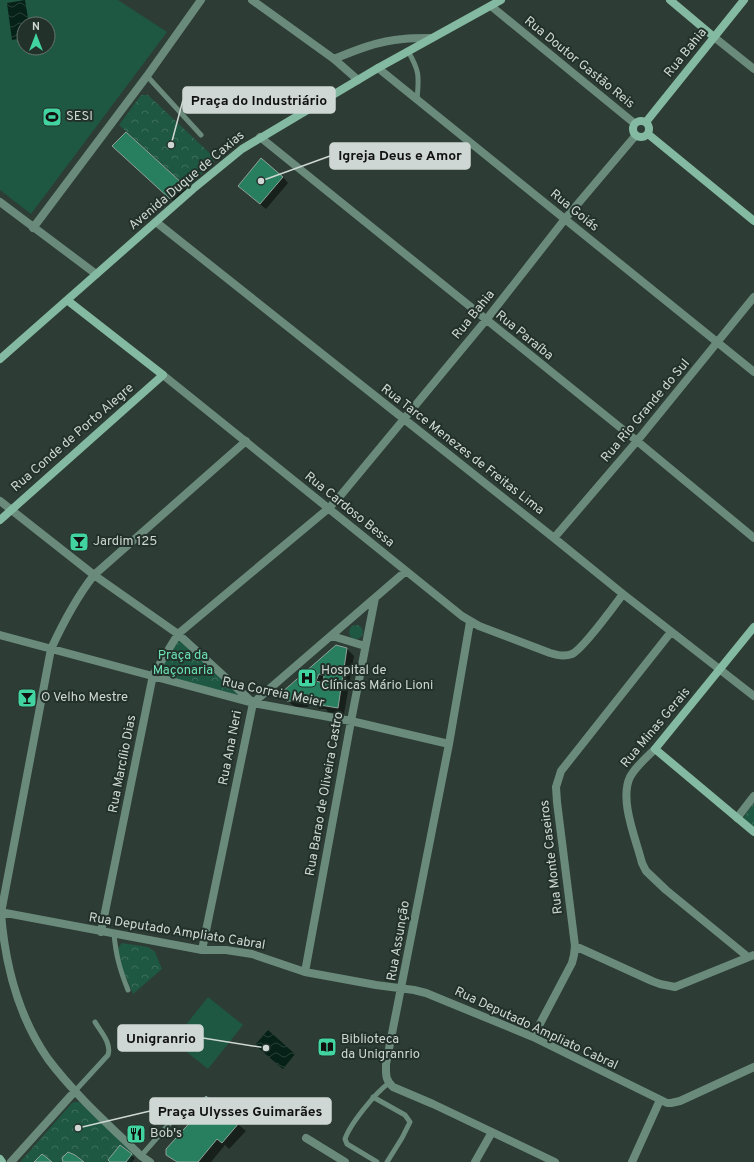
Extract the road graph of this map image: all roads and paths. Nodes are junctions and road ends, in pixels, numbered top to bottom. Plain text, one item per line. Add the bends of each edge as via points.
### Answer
1 (202, 0) edge
2 (252, 0) edge
3 (501, 0) edge
4 (670, 0) edge
5 (744, 0) edge
6 (490, 3) edge
7 (714, 36) junction
8 (431, 38) junction
9 (408, 51) junction
10 (334, 59) junction
11 (378, 68) junction
12 (754, 69) edge
13 (147, 76) junction
14 (358, 80) junction
15 (417, 100) junction
16 (646, 122) junction
17 (634, 123) junction
18 (648, 134) junction
19 (201, 135) dead end
20 (636, 135) junction
21 (260, 137) junction
22 (0, 202) edge
23 (565, 219) junction
24 (754, 221) edge
25 (156, 222) junction
26 (33, 228) junction
27 (96, 274) junction
28 (754, 297) edge
29 (67, 300) junction
30 (486, 320) junction
31 (717, 342) junction
32 (0, 359) edge
33 (754, 372) edge
34 (163, 375) junction
35 (404, 419) junction
36 (246, 441) junction
37 (637, 441) junction
38 (0, 501) edge
39 (329, 508) junction
40 (10, 510) junction
41 (0, 520) edge
42 (554, 538) junction
43 (754, 538) edge
44 (406, 571) junction
45 (94, 575) junction
46 (623, 594) junction
47 (375, 598) junction
48 (470, 622) junction
49 (754, 626) edge
50 (671, 632) junction
51 (178, 634) junction
52 (0, 635) edge
53 (332, 636) junction
54 (365, 646) junction
55 (51, 649) junction
56 (720, 669) junction
57 (153, 675) junction
58 (754, 696) edge
59 (253, 703) junction
60 (351, 721) junction
61 (449, 744) junction
62 (655, 749) junction
63 (754, 796) edge
64 (737, 818) junction
65 (754, 832) edge
66 (1, 913) edge
67 (101, 932) junction
68 (114, 934) junction
69 (575, 946) junction
70 (202, 950) junction
71 (751, 956) edge
72 (306, 972) junction
73 (402, 989) junction
74 (128, 990) dead end
75 (94, 1022) dead end
76 (533, 1037) junction
77 (754, 1067) edge
78 (388, 1083) junction
79 (75, 1091) junction
80 (373, 1097) junction
81 (660, 1100) junction
82 (170, 1124) dead end
83 (492, 1132) junction
84 (306, 1138) dead end
85 (141, 1156) junction
86 (0, 1159) edge
87 (2, 1162) edge
88 (11, 1162) edge
89 (135, 1162) edge
90 (150, 1162) edge
91 (345, 1162) edge
92 (377, 1162) edge
93 (387, 1162) edge
94 (475, 1162) edge
95 (556, 1162) edge
96 (632, 1162) edge

1 - 13 street
2 - 10 street
3 - 6 main road, Avenida Duque de Caxias
4 - 7 main road
5 - 7 main road, Rua Bahia
6 - 8 main road, Avenida Duque de Caxias
6 - 17 street, Rua Doutor Gastão Reis
7 - 12 street
7 - 16 main road, Rua Bahia
8 - 9 main road, Avenida Duque de Caxias
8 - 10 street, Avenida Duque de Caxias via 381,42
9 - 11 main road, Avenida Duque de Caxias
9 - 15 lane via 418,74
10 - 14 street
11 - 14 main road, Avenida Duque de Caxias
11 - 15 street, Rua Goiás
13 - 19 lane
13 - 26 street
14 - 21 main road, Avenida Duque de Caxias
15 - 23 street, Rua Goiás
16 - 17 main road via 642,120
16 - 18 main road via 650,130
17 - 20 main road via 632,127
18 - 20 main road via 644,137
18 - 24 main road
20 - 23 street, Rua Bahia
21 - 25 main road, Avenida Duque de Caxias via 236,153
21 - 30 street, Rua Paraíba
22 - 26 street
23 - 30 street, Rua Bahia
23 - 31 street, Rua Goiás
25 - 27 main road, Avenida Duque de Caxias
25 - 35 street, Rua Tarce Menezes de Freitas Lima
26 - 27 street
27 - 29 main road, Avenida Duque de Caxias
28 - 31 street, Rua Rio Grande do Sul
29 - 32 main road, Avenida Duque de Caxias
29 - 34 main road, Rua Cardoso Bessa
30 - 35 street, Rua Bahia
30 - 37 street, Rua Paraíba
31 - 33 street, Rua Goiás
31 - 37 street, Rua Rio Grande do Sul
34 - 36 street, Rua Cardoso Bessa
34 - 40 main road, Rua Conde de Porto Alegre
35 - 39 street, Rua Bahia
35 - 42 street, Rua Tarce Menezes de Freitas Lima
36 - 39 street, Rua Cardoso Bessa
36 - 45 street
37 - 42 street, Rua Rio Grande do Sul
37 - 43 street, Rua Paraíba
38 - 40 street
39 - 44 street, Rua Cardoso Bessa
39 - 51 street, Rua Marcílio Dias
40 - 41 main road, Rua Conde de Porto Alegre
40 - 45 street
42 - 46 street, Rua Tarce Menezes de Freitas Lima
44 - 47 street, Rua Ana Neri
44 - 48 street, Rua Cardoso Bessa
45 - 51 street
45 - 55 street via 83,589
46 - 48 street, Rua Cardoso Bessa via 583,645 566,655 550,652
46 - 50 street, Rua Tarce Menezes de Freitas Lima
47 - 53 street, Rua Ana Neri
47 - 54 street, Rua Barao de Oliveira Castro
48 - 61 street, Rua Assunção
49 - 56 main road, Rua Minas Gerais
50 - 56 street, Rua Tarce Menezes de Freitas Lima
50 - 69 street, Rua Monte Caseiros via 566,764 558,779 557,802
51 - 57 street, Rua Marcílio Dias
51 - 59 street
52 - 55 street, Rua Correia Meier
53 - 54 street
53 - 59 street, Rua Ana Neri
54 - 60 street, Rua Barao de Oliveira Castro
55 - 57 street, Rua Correia Meier
55 - 66 street
56 - 58 street, Rua Tarce Menezes de Freitas Lima
56 - 62 main road, Rua Minas Gerais
57 - 59 street, Rua Correia Meier
57 - 67 street, Rua Marcílio Dias
59 - 60 street, Rua Correia Meier
59 - 70 street, Rua Ana Neri
60 - 61 street, Rua Correia Meier
60 - 72 street, Rua Barao de Oliveira Castro
61 - 73 street, Rua Assunção
62 - 64 main road
62 - 71 street, Rua Minas Gerais via 631,775 626,790 627,808 642,863 654,879
63 - 64 street
64 - 65 main road
66 - 67 street, Rua Deputado Ampliato Cabral
66 - 79 street via 9,972 21,1008 48,1058
67 - 68 street, Rua Deputado Ampliato Cabral
68 - 70 street, Rua Deputado Ampliato Cabral
68 - 74 lane via 118,961
69 - 71 street via 656,983 675,987
69 - 76 street, Rua Monte Caseiros via 572,963
70 - 72 street, Rua Deputado Ampliato Cabral via 252,954
72 - 73 street, Rua Deputado Ampliato Cabral
73 - 76 street, Rua Deputado Ampliato Cabral via 426,992
73 - 78 street, Rua Assunção via 386,1064
75 - 79 lane via 109,1045 109,1052
76 - 81 street, Rua Deputado Ampliato Cabral
77 - 81 street via 680,1101 671,1103
78 - 80 lane
78 - 83 street
79 - 85 street
79 - 88 street
80 - 92 lane via 345,1139 347,1144
80 - 93 lane via 405,1115 410,1122
81 - 96 street
82 - 85 lane
83 - 94 street
83 - 95 street
84 - 91 street
85 - 89 street
85 - 90 street
86 - 87 main road

